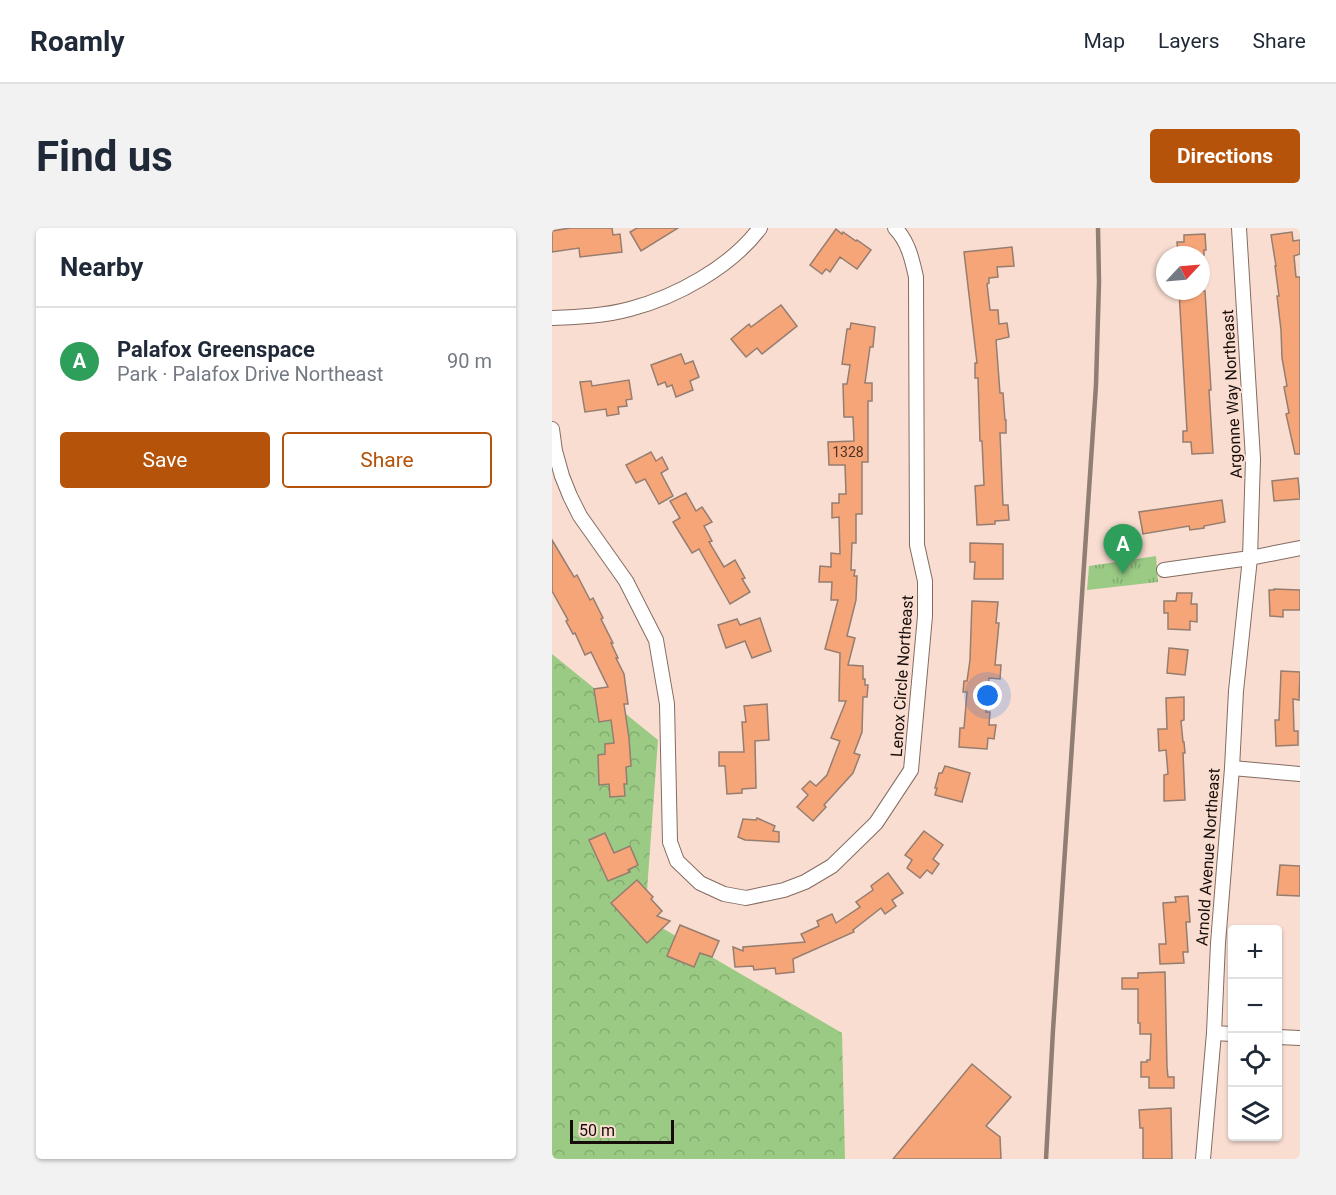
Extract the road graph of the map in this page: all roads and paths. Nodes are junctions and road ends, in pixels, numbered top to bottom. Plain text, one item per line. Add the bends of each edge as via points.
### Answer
1 (760, 228) edge
2 (895, 228) edge
3 (1239, 228) edge
4 (552, 318) edge
5 (552, 429) edge
6 (1300, 548) edge
7 (1250, 558) junction
8 (1164, 570) dead end
9 (1232, 768) junction
10 (1300, 774) edge
11 (1214, 1033) junction
12 (1228, 1034) edge
13 (1282, 1037) edge
14 (1300, 1038) edge
15 (1203, 1159) edge

1 - 4 street via 728,260 667,297 595,316
2 - 5 street, Lenox Circle Northeast via 910,252 916,277 917,545 925,580 926,616 911,770 876,824 832,866 805,882 746,898 724,894 700,883 677,861 670,842 668,704 656,640 626,581 570,496
3 - 7 street, Argonne Way Northeast via 1253,459
6 - 7 street
7 - 8 street
7 - 9 street, Arnold Avenue Northeast
9 - 10 street
9 - 11 street, Arnold Avenue Northeast
11 - 12 street
11 - 15 street, Arnold Avenue Northeast
13 - 14 street

